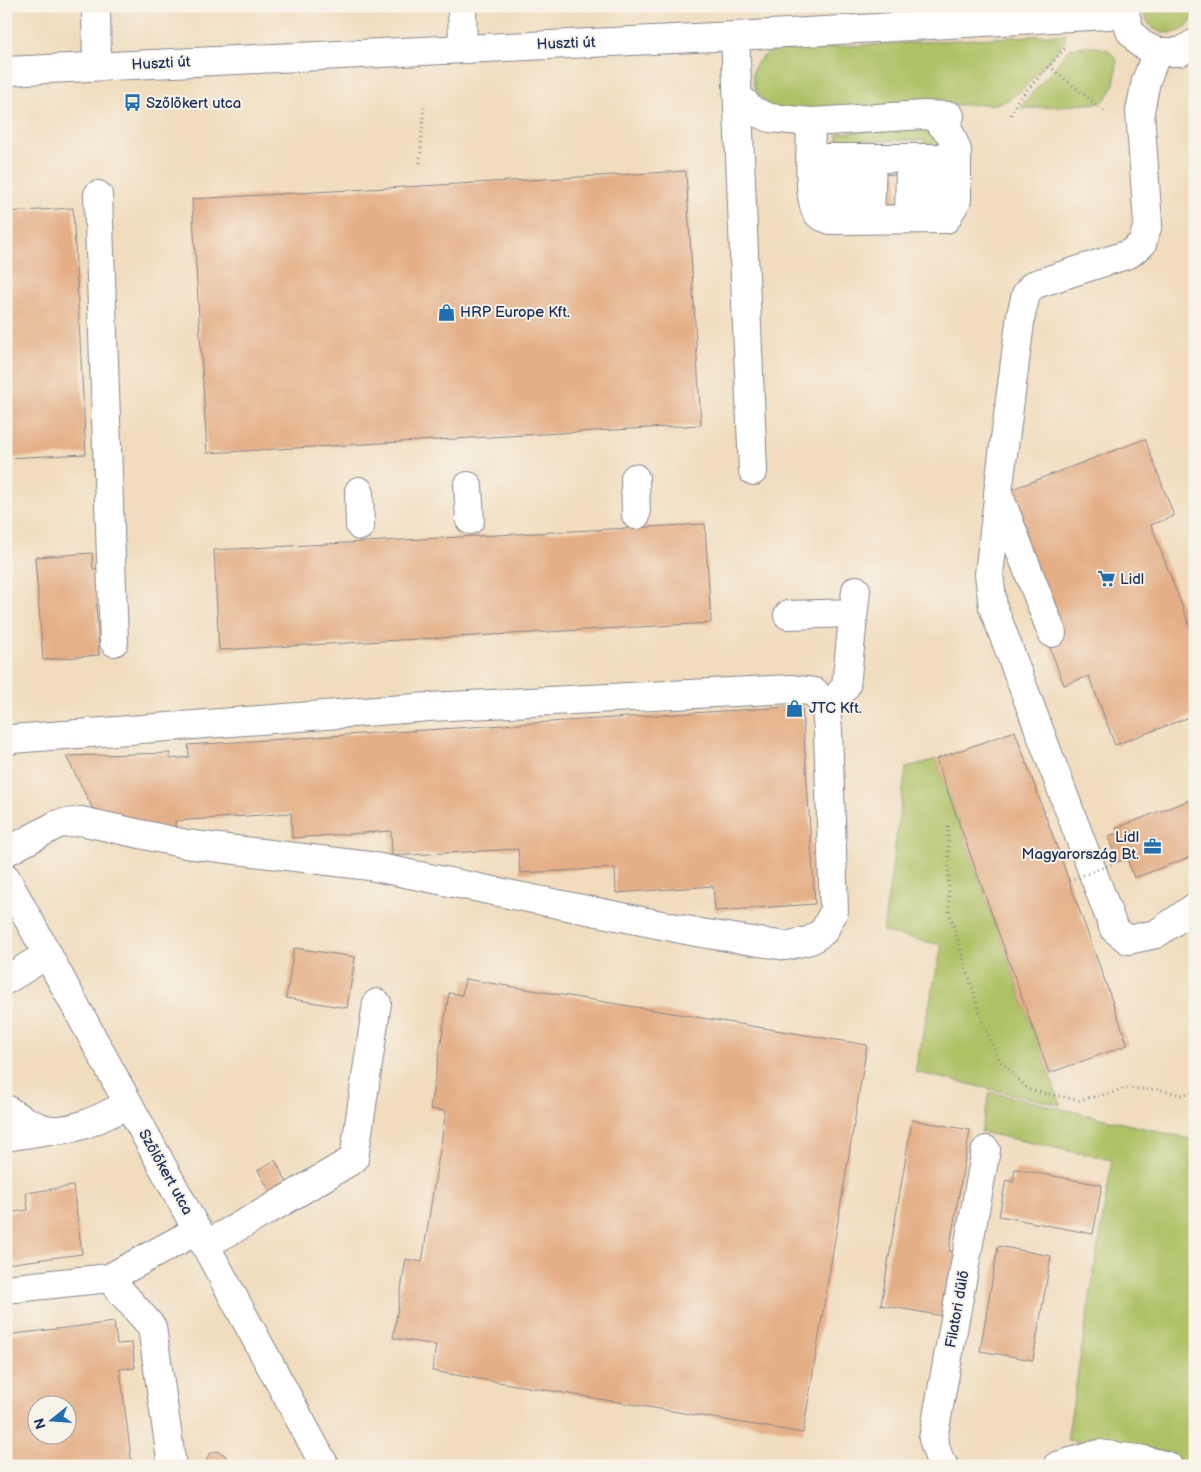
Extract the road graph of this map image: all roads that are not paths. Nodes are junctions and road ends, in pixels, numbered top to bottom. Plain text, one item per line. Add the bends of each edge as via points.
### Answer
1 (96, 6) edge
2 (462, 6) edge
3 (1126, 10) edge
4 (735, 36) junction
5 (1195, 43) edge
6 (463, 48) junction
7 (1157, 52) junction
8 (97, 66) junction
9 (6, 71) edge
10 (738, 96) junction
11 (812, 122) junction
12 (841, 158) junction
13 (920, 158) junction
14 (957, 158) junction
15 (98, 195) dead end
16 (851, 219) junction
17 (920, 219) junction
18 (753, 472) dead end
19 (635, 478) dead end
20 (468, 486) dead end
21 (359, 491) dead end
22 (998, 493) junction
23 (636, 515) dead end
24 (470, 520) dead end
25 (360, 526) dead end
26 (788, 616) dead end
27 (1052, 633) dead end
28 (114, 642) dead end
29 (826, 710) junction
30 (6, 742) edge
31 (6, 852) edge
32 (6, 878) edge
33 (1195, 907) edge
34 (48, 954) junction
35 (6, 980) edge
36 (377, 1003) dead end
37 (129, 1104) junction
38 (9, 1122) edge
39 (986, 1150) dead end
40 (202, 1237) junction
41 (109, 1278) junction
42 (6, 1289) edge
43 (172, 1466) edge
44 (325, 1466) edge
45 (944, 1466) edge
46 (1057, 1466) edge
47 (1168, 1466) edge

1 - 8 street
2 - 6 street
3 - 4 street, Huszti út
3 - 7 street via 1130,31 1142,44
4 - 6 street, Huszti út
4 - 10 street
5 - 7 street via 1180,52
6 - 8 street, Huszti út
7 - 22 street via 1146,81 1140,111 1148,224 1142,244 1129,254 1033,285 1026,294
8 - 9 street, Huszti út
10 - 11 street via 753,111 770,118
10 - 18 street
11 - 12 street
11 - 14 street via 946,116
12 - 13 street
12 - 16 street
12 - 16 street via 811,196 822,218
13 - 14 street
13 - 17 street
14 - 17 street via 957,200 946,219
15 - 28 street
16 - 17 street
19 - 23 street
20 - 24 street
21 - 25 street
22 - 27 street
22 - 33 street via 989,574 993,607 1114,930 1128,940 1156,934
26 - 29 street via 854,601 846,686
29 - 30 street via 815,692 793,689 429,707
29 - 31 street via 834,912 824,931 811,940 786,946 370,866 186,844 81,821 58,824
32 - 34 street, Szőlőkert utca
34 - 35 street
34 - 37 street, Szőlőkert utca
36 - 40 street via 354,1159 270,1209
37 - 38 street via 85,1125 51,1130 28,1122
37 - 40 street, Szőlőkert utca
39 - 45 street, Filatori dűlő via 933,1439
40 - 41 street
40 - 44 street, Szőlőkert utca
41 - 42 street
41 - 43 street via 152,1327
46 - 47 street via 1099,1454

